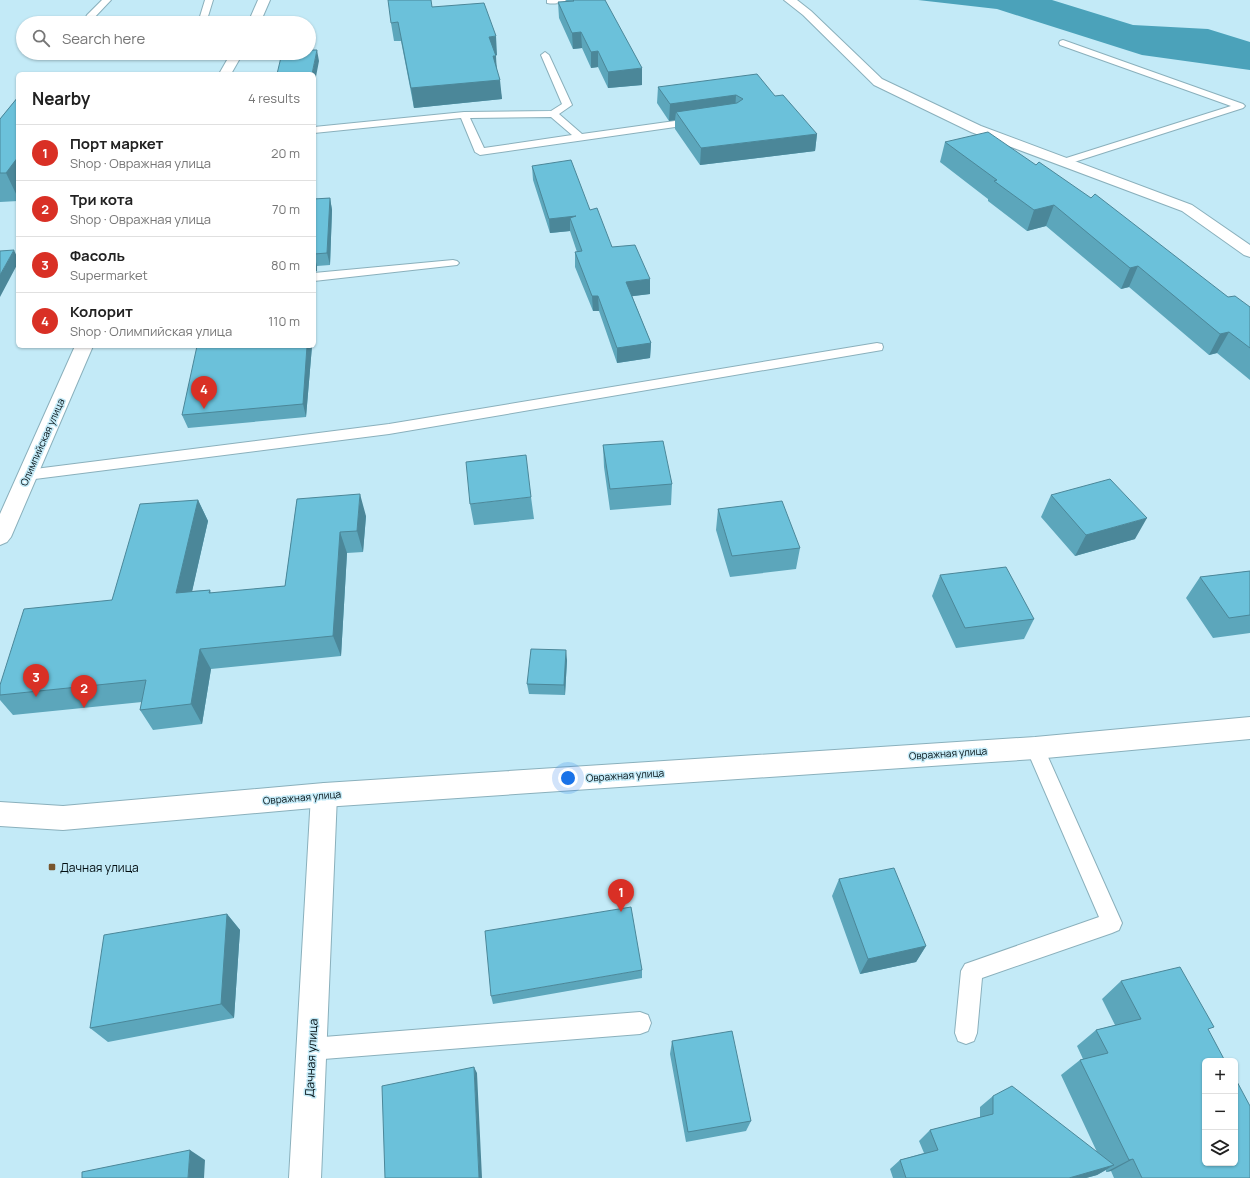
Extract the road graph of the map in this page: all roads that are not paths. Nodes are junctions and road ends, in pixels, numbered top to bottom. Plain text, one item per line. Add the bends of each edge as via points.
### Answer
1 (107, 0) edge
2 (209, 0) edge
3 (264, 0) edge
4 (562, 0) edge
5 (790, 0) edge
6 (550, 1) dead end
7 (90, 16) dead end
8 (204, 16) edge
9 (257, 16) edge
10 (1063, 43) dead end
11 (545, 55) dead end
12 (233, 60) edge
13 (226, 72) edge
14 (553, 114) junction
15 (464, 115) junction
16 (704, 120) edge
17 (316, 130) edge
18 (580, 137) junction
19 (1064, 162) junction
20 (1250, 252) edge
21 (453, 263) dead end
22 (316, 277) edge
23 (83, 348) edge
24 (877, 348) dead end
25 (27, 475) junction
26 (0, 537) edge
27 (1250, 728) edge
28 (1035, 748) junction
29 (324, 795) junction
30 (0, 814) edge
31 (640, 1023) dead end
32 (966, 1033) dead end
33 (311, 1049) junction
34 (305, 1178) edge

1 - 7 lane
2 - 8 lane
3 - 9 street
4 - 6 lane
5 - 19 street via 807,13 878,82 976,129
10 - 19 lane via 1240,106
11 - 14 lane via 567,105
12 - 13 street
14 - 15 lane
14 - 18 lane
15 - 17 lane
15 - 18 lane via 480,152
16 - 18 lane
19 - 20 street via 1186,208
21 - 22 lane
23 - 25 street, Олимпийская улица
24 - 25 lane via 389,428
25 - 26 street, Олимпийская улица
27 - 28 street, Овражная улица
28 - 29 street, Овражная улица
28 - 32 lane via 1112,923 972,971
29 - 30 street, Овражная улица via 62,818
29 - 33 street, Дачная улица
31 - 33 lane
33 - 34 street, Дачная улица

